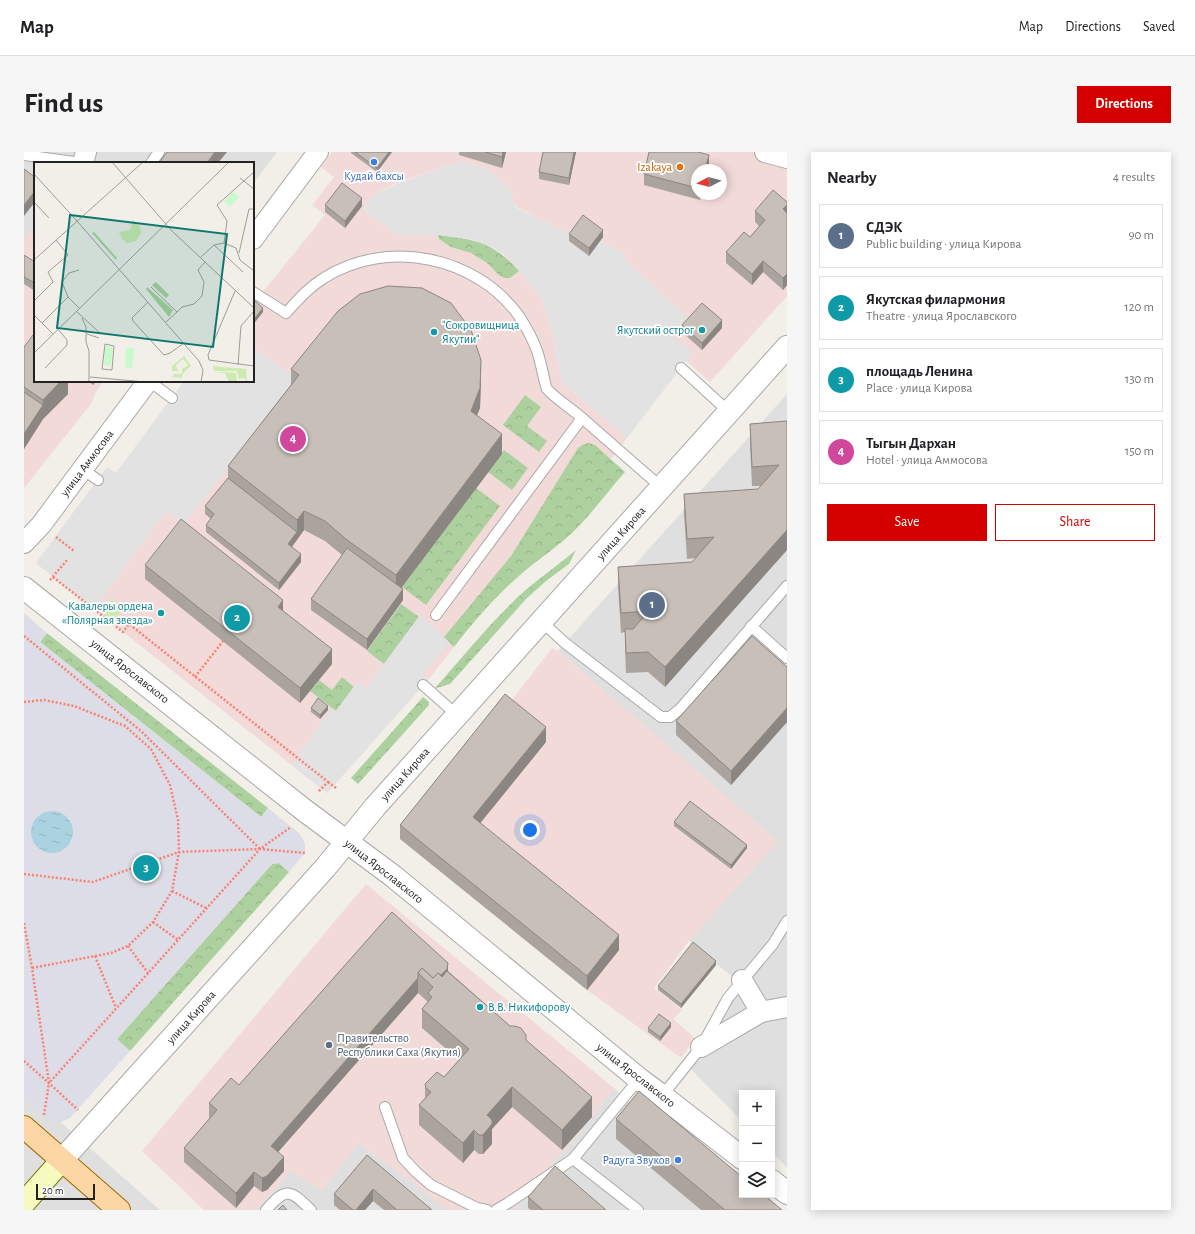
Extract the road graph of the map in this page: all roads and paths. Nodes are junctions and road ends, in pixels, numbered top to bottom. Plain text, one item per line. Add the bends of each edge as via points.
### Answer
1 (86, 152) edge
2 (159, 152) edge
3 (318, 152) edge
4 (766, 152) edge
5 (24, 155) edge
6 (787, 158) edge
7 (75, 162) edge
8 (82, 162) edge
9 (152, 162) edge
10 (254, 238) edge
11 (254, 293) edge
12 (786, 351) edge
13 (681, 368) dead end
14 (147, 382) edge
15 (149, 382) edge
16 (172, 398) dead end
17 (729, 412) junction
18 (582, 418) junction
19 (661, 487) junction
20 (54, 535) dead end
21 (24, 543) edge
22 (74, 551) dead end
23 (68, 559) dead end
24 (53, 577) junction
25 (50, 580) dead end
26 (787, 586) edge
27 (24, 588) edge
28 (436, 615) dead end
29 (541, 621) junction
30 (751, 626) junction
31 (24, 636) edge
32 (223, 641) edge
33 (787, 658) edge
34 (195, 677) junction
35 (424, 685) dead end
36 (24, 702) edge
37 (457, 715) junction
38 (328, 782) junction
39 (336, 788) dead end
40 (318, 792) dead end
41 (291, 827) dead end
42 (347, 842) junction
43 (260, 849) junction
44 (179, 852) junction
45 (305, 853) dead end
46 (24, 874) edge
47 (172, 891) junction
48 (206, 908) junction
49 (787, 921) edge
50 (153, 922) junction
51 (24, 923) edge
52 (178, 940) junction
53 (128, 946) junction
54 (96, 956) junction
55 (32, 968) junction
56 (148, 973) junction
57 (742, 980) junction
58 (787, 1007) edge
59 (116, 1008) junction
60 (761, 1012) junction
61 (701, 1047) junction
62 (24, 1061) edge
63 (639, 1079) junction
64 (49, 1083) junction
65 (662, 1096) junction
66 (385, 1107) dead end
67 (78, 1110) dead end
68 (44, 1115) dead end
69 (24, 1127) edge
70 (739, 1156) edge
71 (573, 1159) junction
72 (62, 1160) junction
73 (775, 1183) edge
74 (787, 1193) edge
75 (24, 1203) edge
76 (120, 1210) edge
77 (266, 1210) edge
78 (311, 1210) edge
79 (487, 1210) edge
80 (496, 1210) edge
81 (638, 1210) edge

1 - 8 street
2 - 9 lane
3 - 10 street
4 - 6 street
5 - 7 lane
11 - 18 lane via 286,313 309,288 342,268 361,261 400,256 420,257 458,268 491,288 506,301 529,332 543,368 546,388
12 - 17 street, улица Кирова
13 - 17 lane
14 - 21 street, улица Аммосова via 90,475
15 - 16 lane
17 - 19 street, улица Кирова
18 - 19 lane
18 - 28 lane
19 - 29 street, улица Кирова
20 - 22 path
23 - 24 path
24 - 25 path
24 - 34 path via 123,632 129,624
26 - 30 lane
27 - 42 street, улица Ярославского
29 - 30 lane via 565,643 661,717 670,717 680,709
29 - 37 street, улица Кирова
30 - 33 lane
31 - 43 path via 141,730
32 - 34 path
34 - 38 path
35 - 37 lane
36 - 44 path via 44,700 74,706 125,726 151,749 170,785 178,820
37 - 42 street, улица Кирова
38 - 39 path
38 - 40 path
41 - 43 path
42 - 63 street, улица Ярославского via 393,876
42 - 72 street, улица Кирова
43 - 44 path
43 - 45 path
43 - 48 path
44 - 46 path via 93,882
44 - 47 path
47 - 48 path
47 - 50 path
48 - 52 path
49 - 57 lane via 773,944
50 - 52 path
50 - 53 path
51 - 55 path
52 - 56 path
53 - 54 path
53 - 56 path
54 - 55 path
54 - 59 path
55 - 64 path
56 - 59 path
57 - 60 street
57 - 61 lane via 728,998
58 - 60 street
59 - 64 path
60 - 61 street
61 - 65 lane
62 - 64 path
63 - 65 street, улица Ярославского
63 - 71 lane
64 - 67 path
64 - 68 path
65 - 70 street, улица Ярославского
66 - 79 lane via 403,1158 416,1172 431,1185 477,1208
69 - 72 main road
71 - 80 lane
71 - 81 lane
72 - 75 main road, улица Кирова
72 - 76 main road
73 - 74 street
77 - 78 lane via 277,1197 286,1193 294,1194

